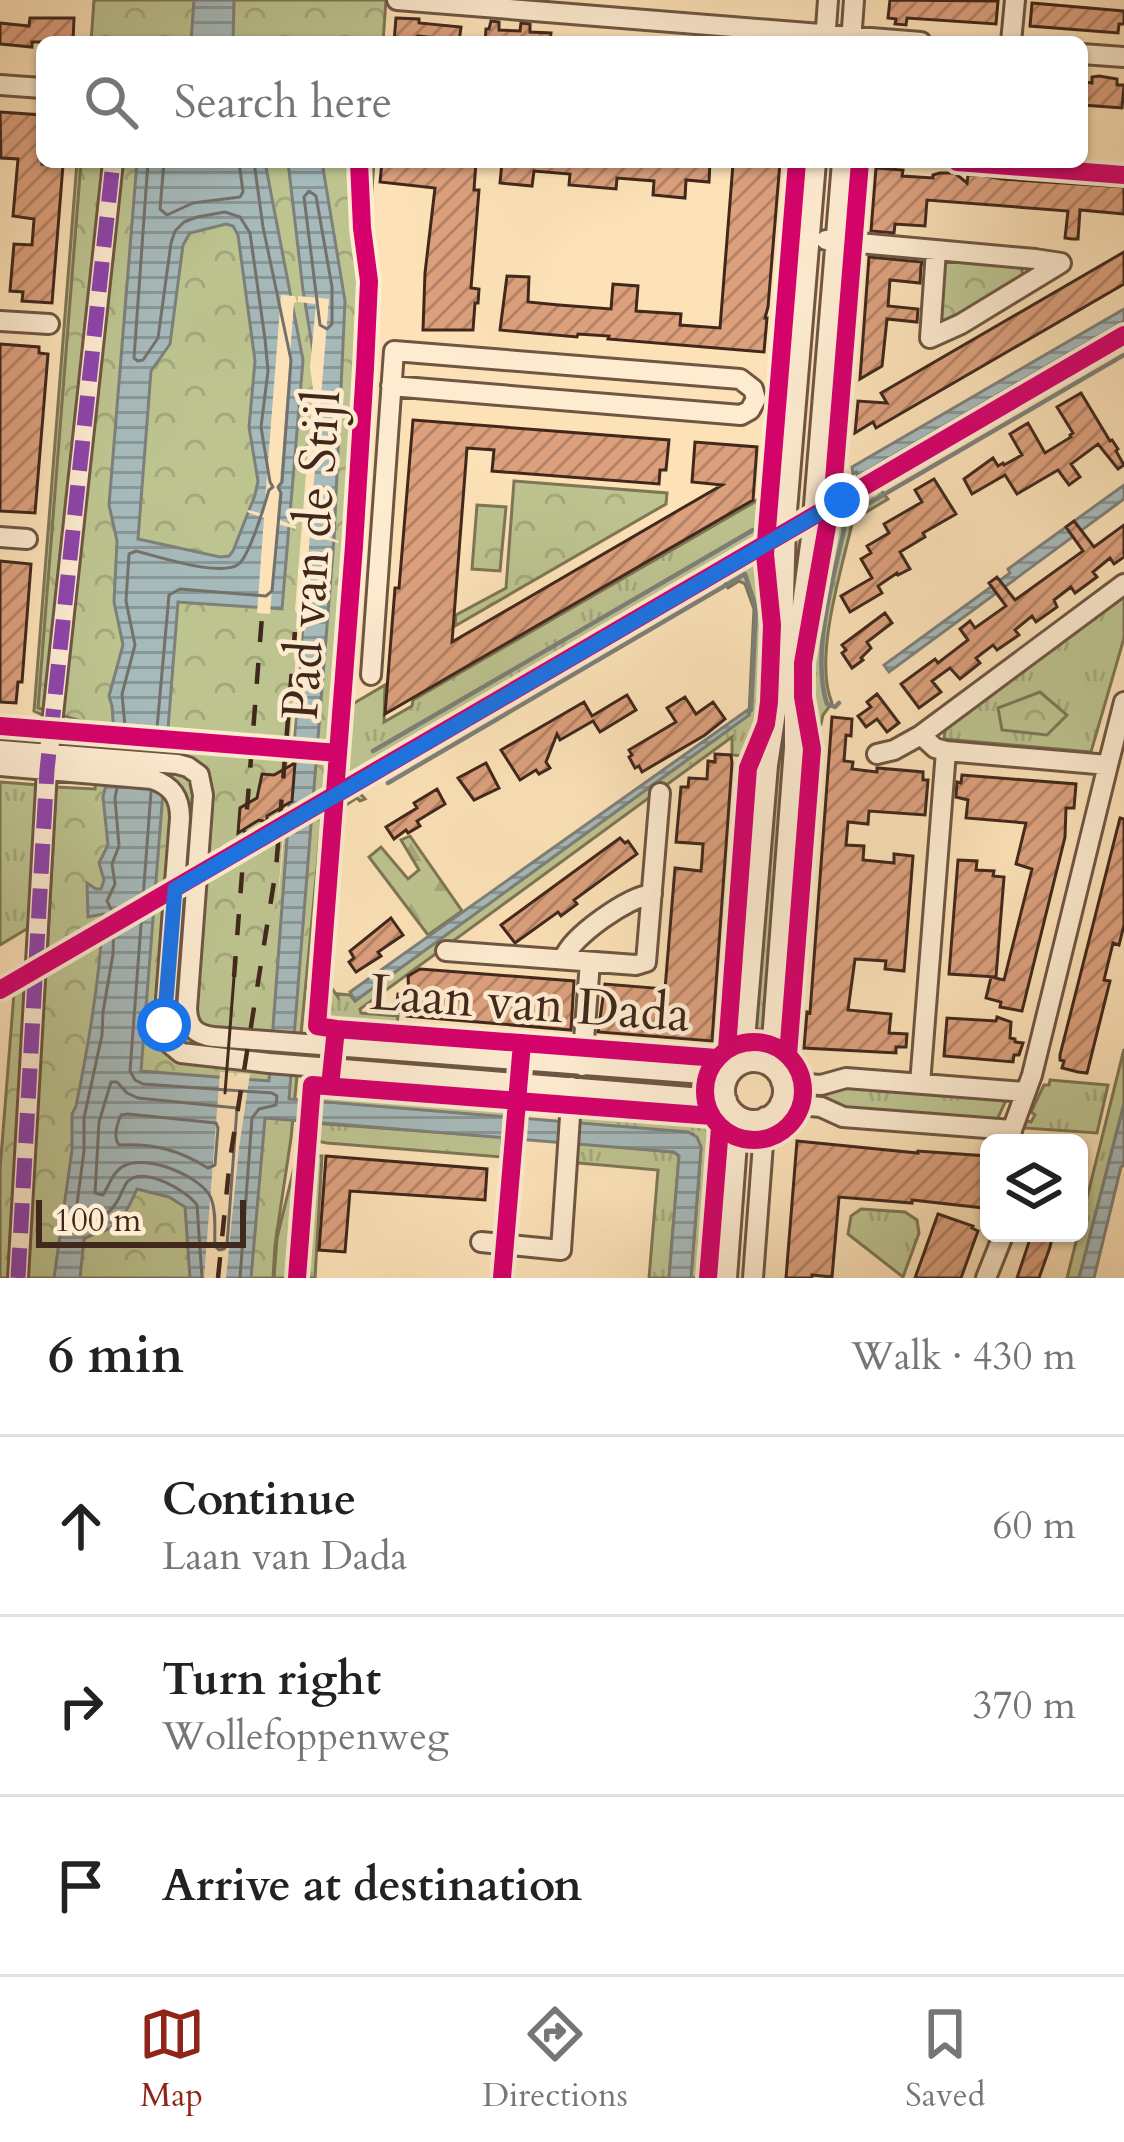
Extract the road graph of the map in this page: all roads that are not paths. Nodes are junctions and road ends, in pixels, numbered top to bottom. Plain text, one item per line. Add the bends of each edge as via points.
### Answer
1 (397, 0) edge
2 (666, 0) edge
3 (827, 0) edge
4 (854, 0) edge
5 (1015, 0) edge
6 (517, 5) edge
7 (664, 21) junction
8 (806, 36) edge
9 (825, 36) edge
10 (851, 36) edge
11 (1012, 36) edge
12 (1088, 54) edge
13 (1124, 57) edge
14 (0, 85) edge
15 (36, 88) edge
16 (112, 168) edge
17 (815, 168) edge
18 (842, 168) edge
19 (809, 238) junction
20 (836, 241) junction
21 (936, 250) junction
22 (0, 321) edge
23 (49, 324) dead end
24 (1124, 335) edge
25 (695, 377) junction
26 (391, 386) junction
27 (756, 399) junction
28 (796, 401) junction
29 (822, 402) junction
30 (693, 411) junction
31 (816, 481) junction
32 (842, 500) junction
33 (813, 517) junction
34 (785, 532) junction
35 (0, 537) edge
36 (27, 539) dead end
37 (748, 554) junction
38 (784, 567) junction
39 (1124, 584) edge
40 (370, 675) dead end
41 (1124, 701) edge
42 (921, 736) junction
43 (0, 750) edge
44 (946, 751) junction
45 (878, 754) dead end
46 (48, 762) junction
47 (1108, 765) junction
48 (0, 766) edge
49 (168, 780) junction
50 (660, 793) dead end
51 (335, 795) dead end
52 (652, 894) junction
53 (446, 950) dead end
54 (564, 958) junction
55 (590, 962) junction
56 (232, 1039) junction
57 (348, 1047) junction
58 (207, 1058) junction
59 (582, 1066) junction
60 (346, 1069) junction
61 (736, 1070) junction
62 (776, 1075) junction
63 (920, 1084) junction
64 (572, 1087) junction
65 (1025, 1092) junction
66 (780, 1103) junction
67 (733, 1108) junction
68 (766, 1118) junction
69 (987, 1134) edge
70 (1013, 1134) edge
71 (481, 1242) dead end
72 (1000, 1242) edge
73 (18, 1278) edge
74 (727, 1278) edge
75 (753, 1278) edge
76 (986, 1278) edge

1 - 6 street
2 - 7 street
3 - 9 street
4 - 10 street
5 - 11 street
6 - 7 street
7 - 8 street
12 - 13 street
14 - 15 street
16 - 46 street
17 - 19 street
18 - 20 street
19 - 20 street
19 - 28 street
20 - 21 street
20 - 29 street
21 - 21 street via 1035,259 1061,263 930,338
22 - 23 street
24 - 32 street
25 - 26 street via 394,351
25 - 27 street via 740,379
25 - 30 street
26 - 30 street
26 - 40 street
27 - 28 street
27 - 30 street via 741,415
28 - 29 street
28 - 34 street
29 - 31 street
31 - 32 street
31 - 33 street
32 - 33 street
33 - 34 street
33 - 62 street via 793,672
34 - 37 street
34 - 38 street
35 - 36 street
37 - 38 street
37 - 51 street
38 - 61 street via 781,688
39 - 42 street
41 - 47 street
42 - 44 street
42 - 45 street
43 - 46 street
44 - 47 street
44 - 63 street
46 - 48 street
46 - 49 street
46 - 73 street
47 - 65 street
49 - 56 street, Laan van Dada via 188,767 202,779 188,1020 203,1035
49 - 58 street via 180,812 164,1025 176,1050
50 - 52 street
52 - 54 street via 631,900
52 - 55 street via 646,962
53 - 54 street
54 - 55 street
55 - 59 street
56 - 57 street, Laan van Dada
56 - 58 street
57 - 59 street, Laan van Dada
57 - 60 street, Laan van Dada
58 - 60 street, Laan van Dada
59 - 61 street, Laan van Dada
60 - 64 street, Laan van Dada
61 - 62 street via 757,1062
61 - 67 street via 725,1088
62 - 63 street via 821,1085 846,1078
62 - 66 street
63 - 65 street
64 - 67 street, Laan van Dada
64 - 71 street via 561,1250
65 - 70 street
66 - 68 street
66 - 69 street
67 - 68 street
67 - 74 street
68 - 75 street
72 - 76 street

